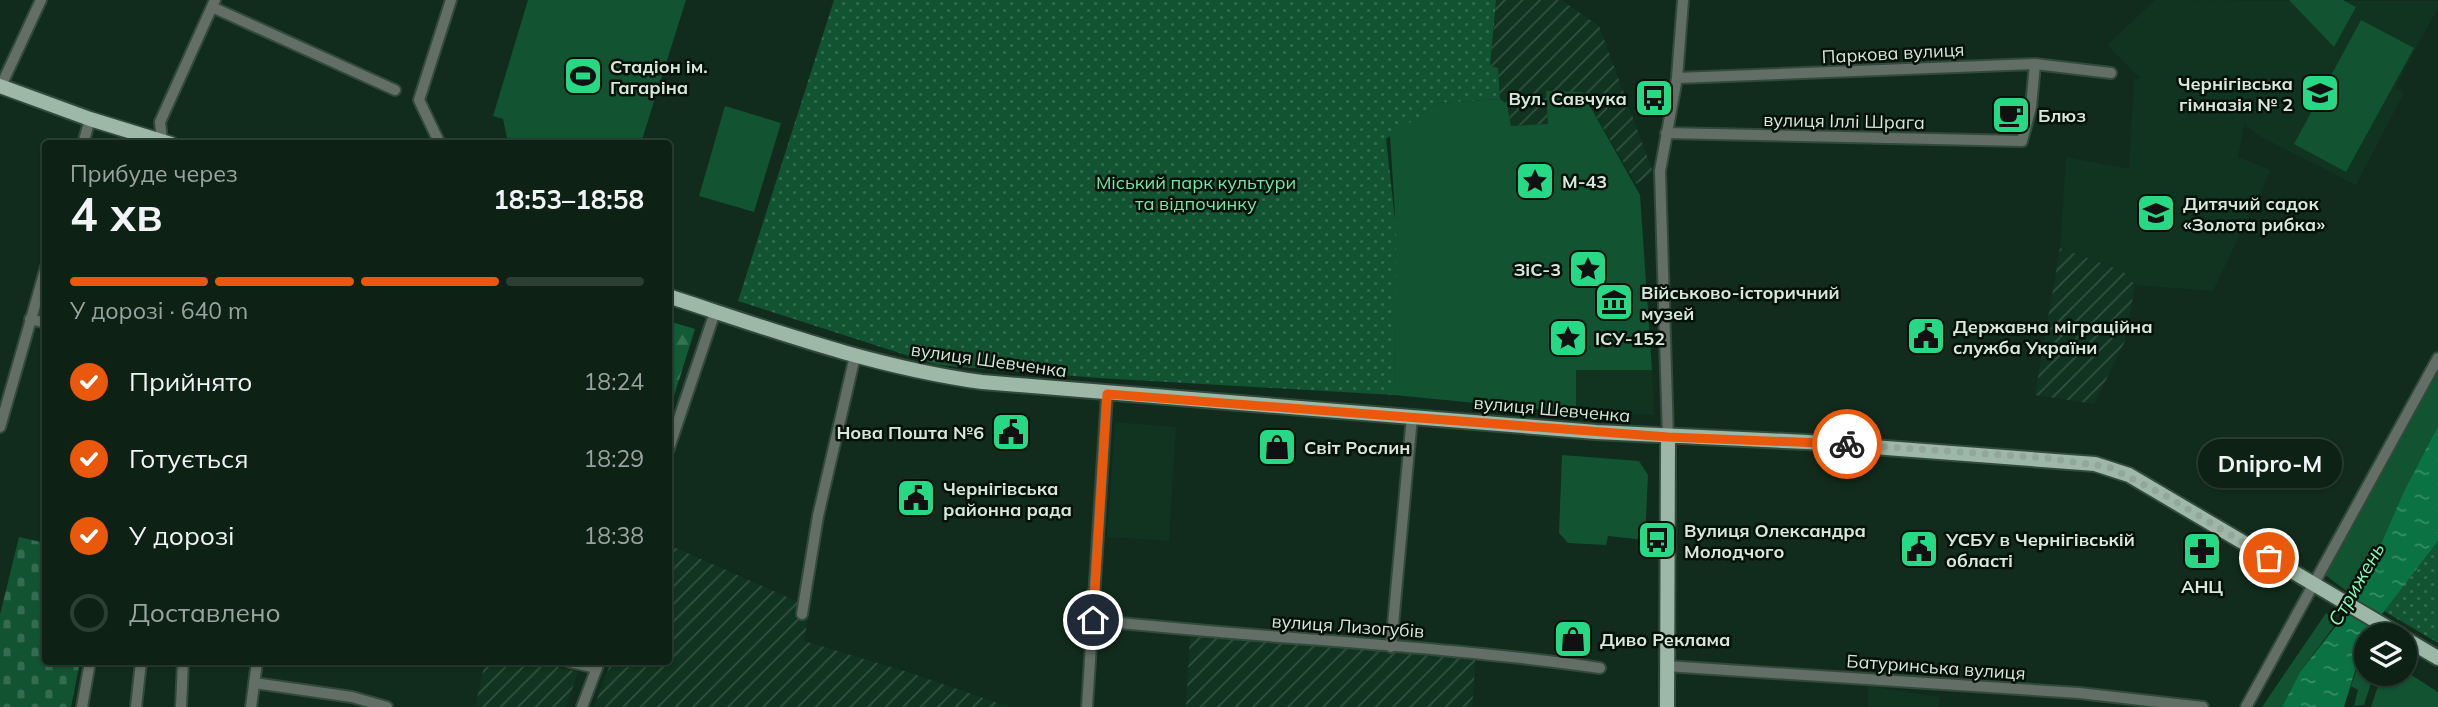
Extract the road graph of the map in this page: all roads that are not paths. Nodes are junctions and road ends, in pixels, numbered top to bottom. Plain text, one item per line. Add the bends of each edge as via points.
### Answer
1 (41, 0) edge
2 (452, 0) edge
3 (1683, 0) edge
4 (213, 4) edge
5 (2035, 64) junction
6 (2110, 73) dead end
7 (1677, 78) junction
8 (1, 86) edge
9 (396, 90) dead end
10 (90, 119) junction
11 (1666, 133) junction
12 (84, 140) edge
13 (160, 140) edge
14 (166, 140) edge
15 (438, 140) edge
16 (42, 280) edge
17 (672, 297) edge
18 (715, 312) junction
19 (30, 319) junction
20 (42, 322) edge
21 (855, 356) junction
22 (2438, 358) edge
23 (1107, 394) junction
24 (1412, 417) junction
25 (0, 427) edge
26 (1668, 437) junction
27 (672, 439) edge
28 (2314, 584) junction
29 (802, 614) dead end
30 (1093, 620) junction
31 (2380, 623) edge
32 (2417, 646) edge
33 (1391, 647) junction
34 (2438, 658) edge
35 (89, 665) edge
36 (141, 665) edge
37 (183, 665) edge
38 (257, 665) edge
39 (598, 665) edge
40 (1666, 666) junction
41 (1600, 668) dead end
42 (254, 683) junction
43 (82, 707) edge
44 (136, 707) edge
45 (181, 707) edge
46 (251, 707) edge
47 (387, 707) edge
48 (582, 707) edge
49 (1087, 707) edge
50 (1667, 707) edge
51 (2203, 707) edge
52 (2246, 707) edge

1 - 8 street
2 - 15 street via 419,100
3 - 7 street
4 - 9 street
4 - 14 street via 160,122
5 - 6 street, Паркова вулиця
5 - 7 street, Паркова вулиця
5 - 11 street, вулиця Іллі Шрага via 2022,141
7 - 11 street
8 - 10 main road
10 - 12 street
10 - 13 main road
11 - 26 street via 1660,171
16 - 19 street
17 - 18 main road, вулиця Шевченка
18 - 21 main road, вулиця Шевченка
18 - 27 street
19 - 20 street
19 - 25 street
21 - 23 main road, вулиця Шевченка via 921,373
21 - 29 street via 818,516
22 - 28 street
23 - 24 main road, вулиця Шевченка
23 - 30 street
24 - 26 main road, вулиця Шевченка
24 - 33 street
26 - 28 main road, вулиця Шевченка via 1966,452 2109,467
26 - 40 main road
28 - 31 main road, вулиця Шевченка
28 - 52 street
30 - 33 street, вулиця Лизогубів
30 - 49 street
32 - 34 main road
33 - 41 street, вулиця Лизогубів via 1503,654
35 - 43 street
36 - 44 street
37 - 45 street
38 - 42 street
39 - 48 street
40 - 50 main road
40 - 51 street, Батуринська вулиця via 2079,693
42 - 46 street
42 - 47 street via 352,697

